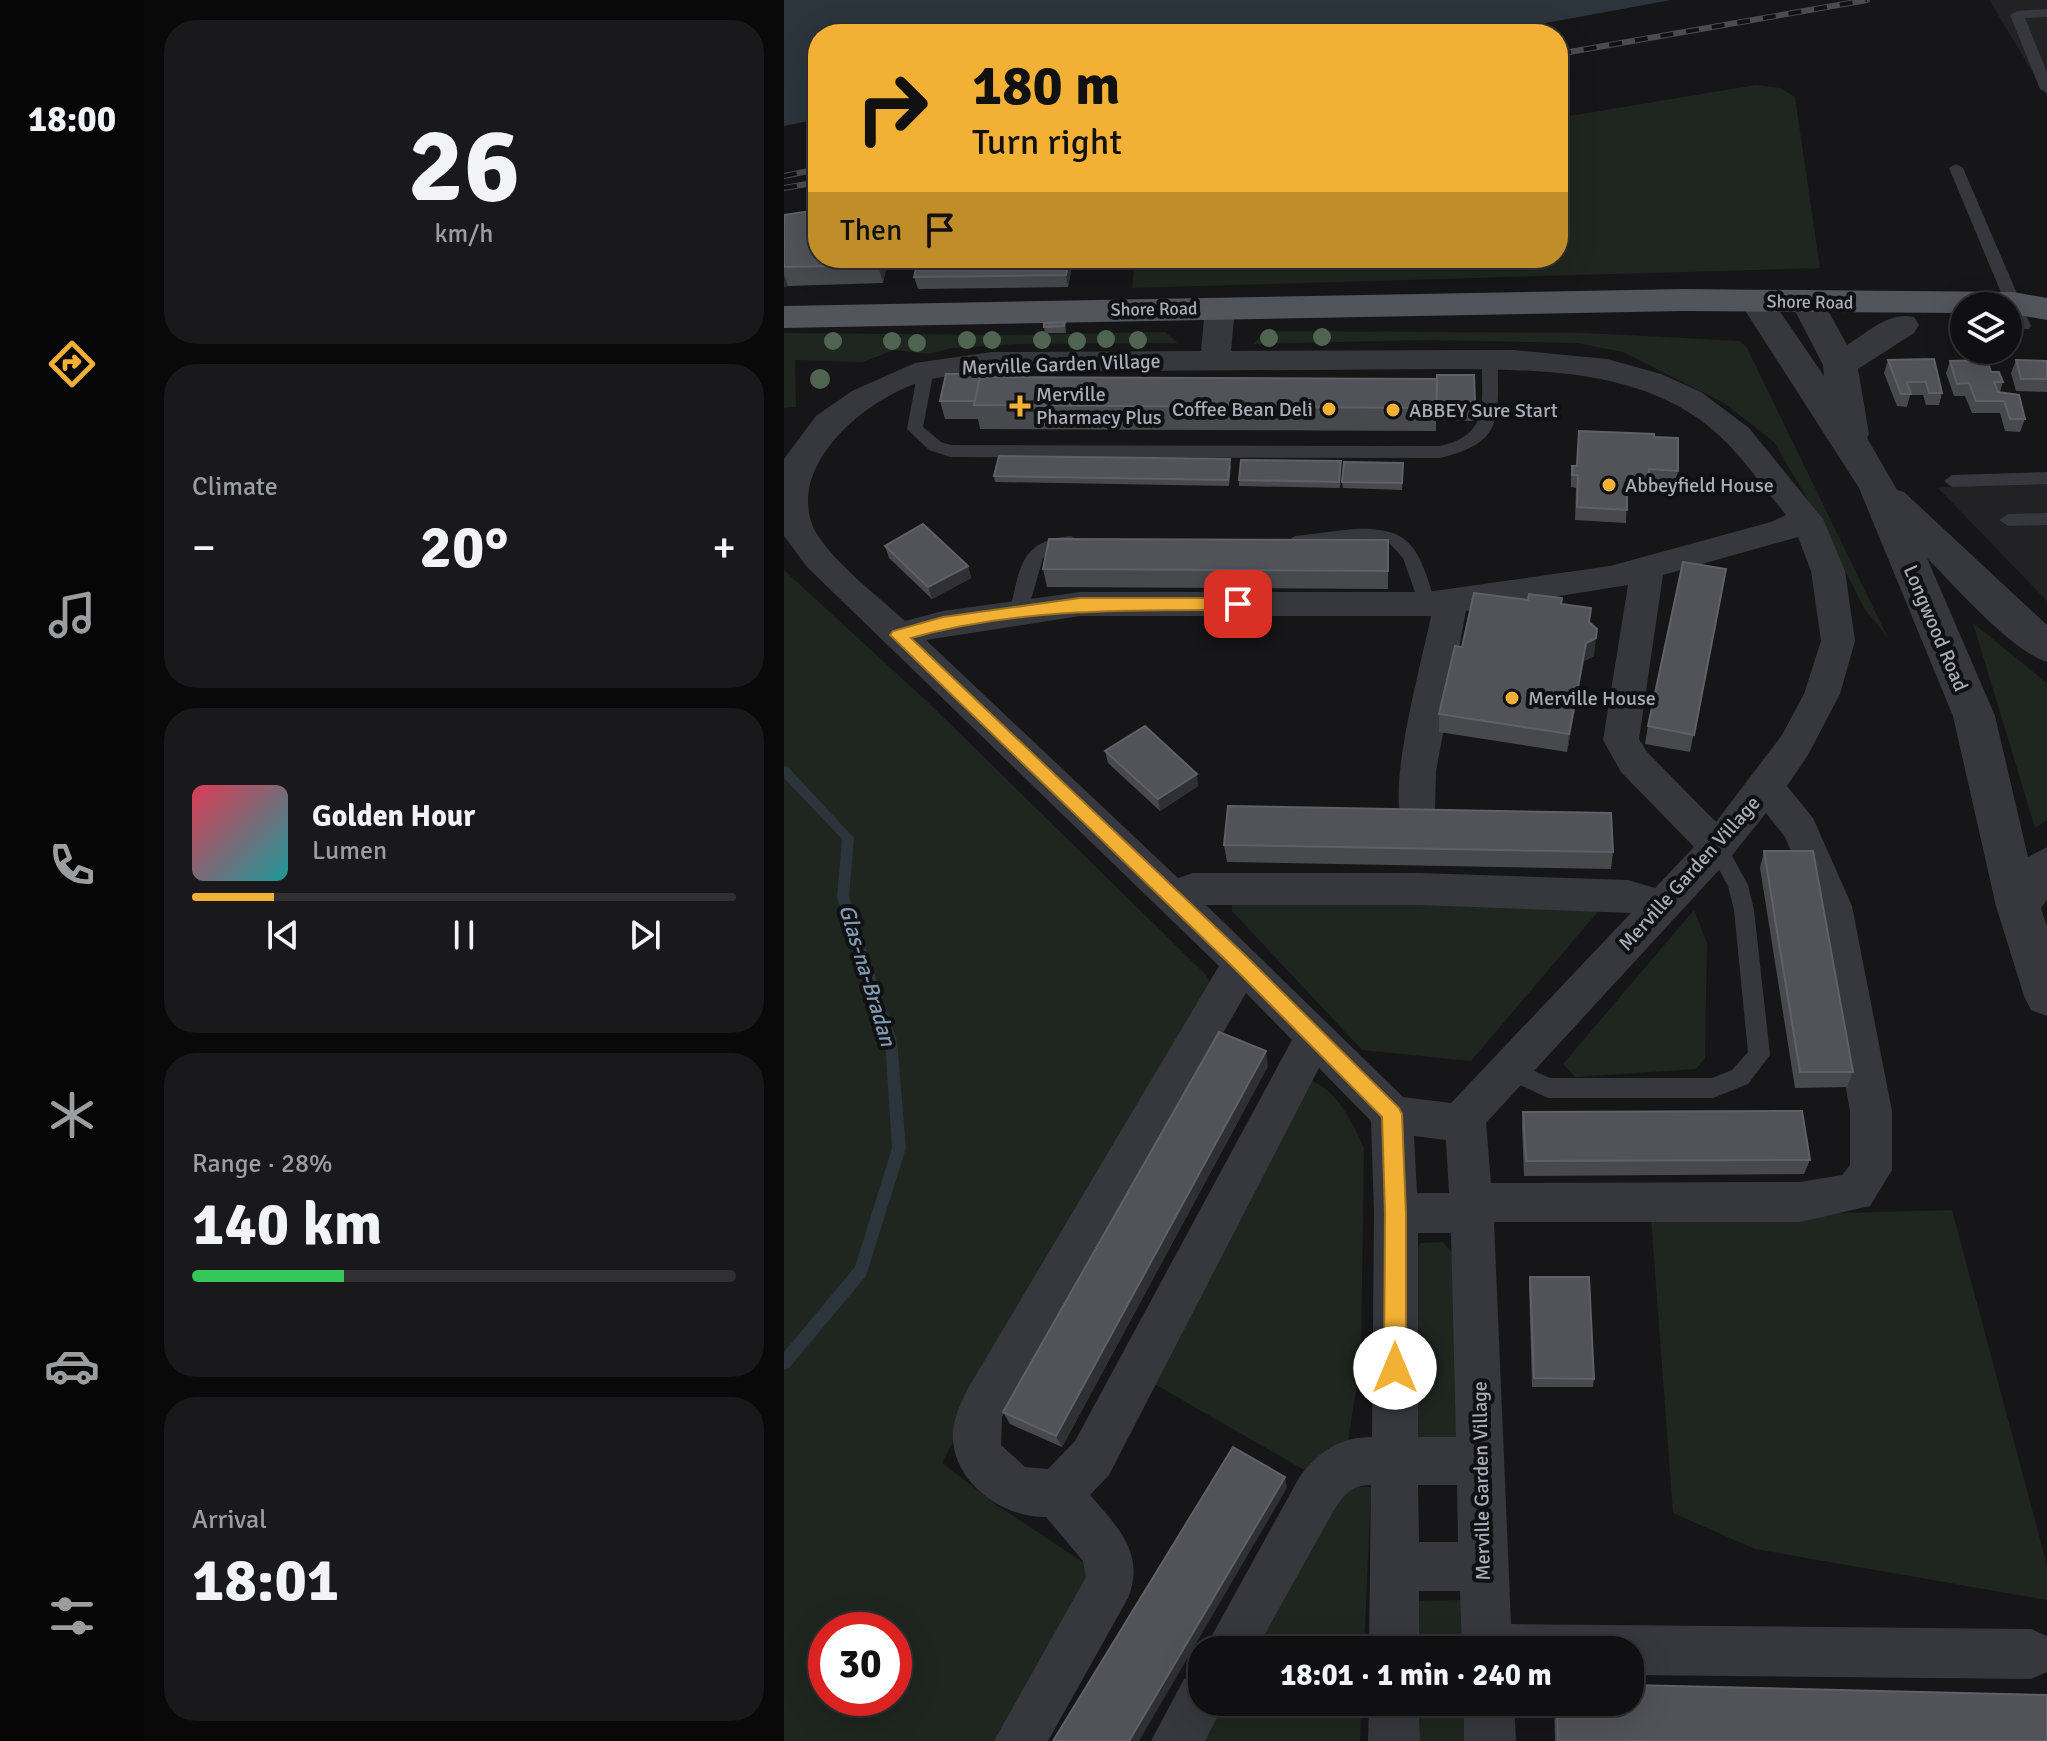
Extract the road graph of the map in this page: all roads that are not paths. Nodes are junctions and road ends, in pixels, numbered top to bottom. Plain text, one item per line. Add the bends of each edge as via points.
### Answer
1 (2047, 13) edge
2 (2047, 89) edge
3 (1956, 168) dead end
4 (1220, 308) junction
5 (1764, 312) junction
6 (1814, 314) junction
7 (784, 317) edge
8 (2028, 317) edge
9 (1902, 325) junction
10 (1950, 325) edge
11 (1215, 360) junction
12 (1490, 360) junction
13 (1840, 365) junction
14 (926, 370) junction
15 (1852, 444) junction
16 (2047, 478) edge
17 (1952, 481) dead end
18 (1878, 488) junction
19 (1807, 519) junction
20 (2047, 519) edge
21 (2008, 520) dead end
22 (1084, 542) edge
23 (1276, 544) edge
24 (1647, 568) junction
25 (1439, 602) junction
26 (1019, 610) junction
27 (899, 635) junction
28 (2047, 647) edge
29 (1766, 787) junction
30 (1414, 811) edge
31 (1717, 847) junction
32 (2047, 865) edge
33 (1171, 897) junction
34 (1661, 906) junction
35 (2018, 906) junction
36 (1242, 963) junction
37 (2047, 996) edge
38 (1315, 1035) junction
39 (1509, 1069) junction
40 (1392, 1114) junction
41 (1465, 1117) junction
42 (1472, 1203) junction
43 (1396, 1213) junction
44 (1395, 1461) junction
45 (1480, 1461) junction
46 (1056, 1492) junction
47 (1482, 1566) junction
48 (1395, 1567) junction
49 (1237, 1636) edge
50 (1394, 1636) edge
51 (1486, 1636) edge
52 (1644, 1650) edge
53 (2031, 1654) dead end
54 (1191, 1716) edge
55 (1394, 1716) edge
56 (1489, 1716) edge
57 (1020, 1741) edge
58 (1177, 1741) edge
59 (1394, 1741) edge
60 (1490, 1741) edge

1 - 2 lane via 2017,15
3 - 8 lane
4 - 5 main road, Shore Road via 1524,305 1590,318
4 - 7 main road, Shore Road
4 - 11 street
5 - 6 main road, Shore Road
5 - 15 street
6 - 8 main road, Shore Road
6 - 9 main road, Shore Road
6 - 13 street
9 - 10 main road, Shore Road
9 - 13 street
11 - 12 street, Merville Garden Village
11 - 14 street, Merville Garden Village via 992,362
12 - 14 lane via 1486,430 1463,449 1440,452 950,451 915,429
12 - 19 street, Merville Garden Village via 1607,369 1690,399 1738,435
13 - 15 street
14 - 27 street, Merville Garden Village via 863,398 827,423 800,458 788,501 798,532 819,559
15 - 18 street
16 - 17 lane
18 - 28 street, Longwood Road
18 - 35 street, Longwood Road via 1974,716
19 - 24 street via 1782,531
19 - 29 street, Merville Garden Village via 1828,571 1838,641 1822,694
20 - 21 lane
22 - 26 lane via 1054,542 1034,554
23 - 25 lane via 1391,535 1406,547
24 - 25 street
24 - 31 street via 1621,740 1634,762
25 - 26 street via 1080,604
25 - 30 street
26 - 27 street
27 - 33 street, Merville Garden Village
29 - 31 street, Merville Garden Village
29 - 42 street via 1800,829 1833,906 1871,1111 1871,1170 1855,1192 1800,1202
31 - 34 street, Merville Garden Village
31 - 39 lane via 1738,885 1744,910 1759,1055 1740,1077 1713,1088 1548,1088
32 - 35 street
33 - 34 street via 1193,889 1419,889 1628,896
33 - 36 street, Merville Garden Village
34 - 39 street, Merville Garden Village
35 - 37 street, Longwood Road
36 - 38 street, Merville Garden Village
36 - 46 street via 975,1425 979,1451 991,1469 1024,1494
38 - 40 street, Merville Garden Village
38 - 46 street via 1092,1458
39 - 41 street, Merville Garden Village
40 - 41 street via 1451,1122
40 - 43 street
41 - 42 street, Merville Garden Village
42 - 43 street via 1450,1213
42 - 45 street, Merville Garden Village
43 - 44 street
44 - 45 street
44 - 48 street
44 - 49 street via 1355,1461 1333,1472
45 - 47 street, Merville Garden Village
46 - 57 street via 1106,1550 1111,1581
47 - 48 street
47 - 51 street, Merville Garden Village
48 - 50 street
52 - 53 street
54 - 58 street
55 - 59 street
56 - 60 street

